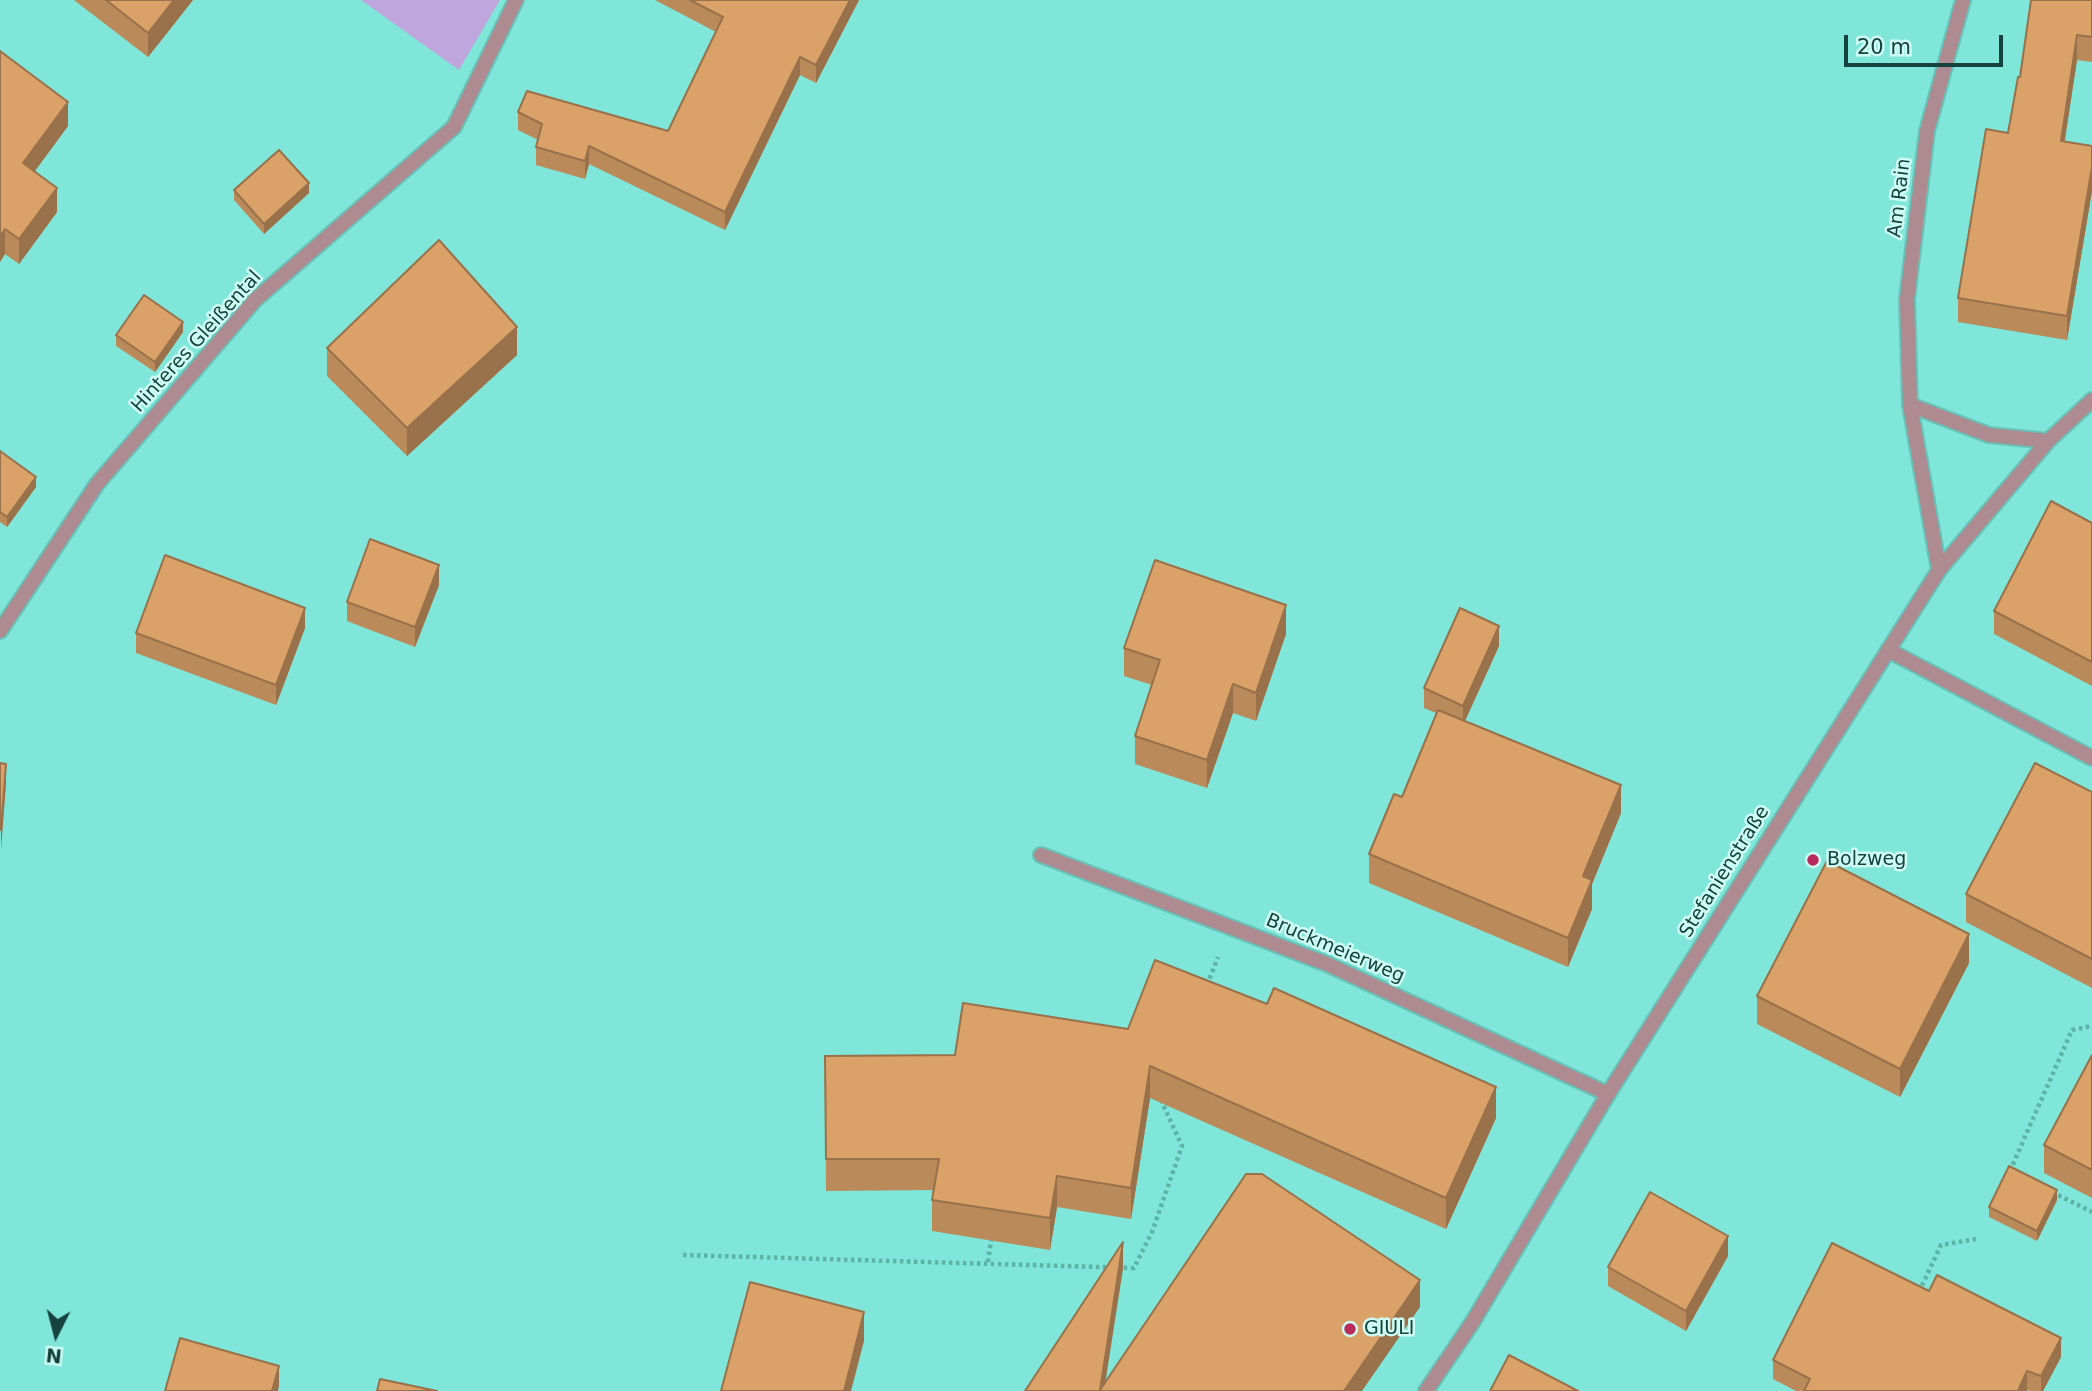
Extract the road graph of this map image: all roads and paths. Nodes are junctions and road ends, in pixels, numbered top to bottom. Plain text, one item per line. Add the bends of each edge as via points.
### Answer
1 (516, 0) edge
2 (1963, 0) edge
3 (2092, 400) edge
4 (1910, 405) junction
5 (2048, 441) junction
6 (1940, 570) junction
7 (0, 631) edge
8 (1888, 650) junction
9 (2092, 758) edge
10 (1041, 855) dead end
11 (1230, 927) junction
12 (1197, 986) edge
13 (2092, 1026) edge
14 (1156, 1090) edge
15 (1608, 1094) junction
16 (2021, 1177) edge
17 (2045, 1189) edge
18 (2092, 1212) edge
19 (1976, 1239) dead end
20 (991, 1240) edge
21 (682, 1255) dead end
22 (988, 1262) junction
23 (1918, 1294) edge
24 (1426, 1391) edge

1 - 7 street, Hinteres Gleißental via 454,127 255,300 97,484
2 - 4 street, Am Rain via 1927,131 1907,299
3 - 5 street, Stefanienstraße
4 - 5 street via 1989,435
4 - 6 street, Am Rain
5 - 6 street, Stefanienstraße
6 - 8 street, Stefanienstraße
8 - 9 street
8 - 15 street, Stefanienstraße
10 - 11 street, Bruckmeierweg
11 - 12 path via 1209,979
11 - 15 street, Bruckmeierweg via 1327,964
13 - 16 path via 2072,1030 2009,1171
14 - 22 path via 1182,1146 1152,1232 1134,1268
15 - 24 street, Stefanienstraße via 1472,1323
17 - 18 path
19 - 23 path via 1941,1245
20 - 22 path
21 - 22 path

